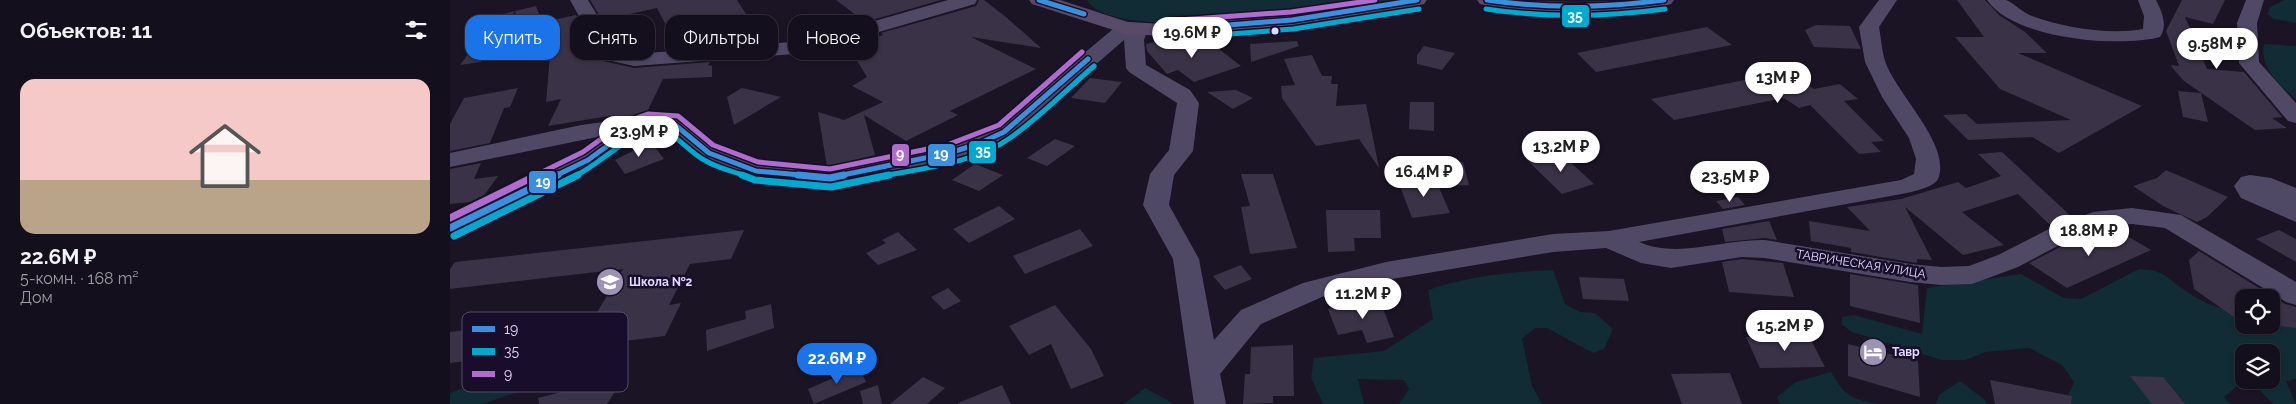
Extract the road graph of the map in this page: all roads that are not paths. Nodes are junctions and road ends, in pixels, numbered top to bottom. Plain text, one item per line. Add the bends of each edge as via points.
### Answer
1 (579, 0) edge
2 (968, 0) edge
3 (1039, 0) edge
4 (1417, 0) edge
5 (1487, 0) edge
6 (1664, 0) edge
7 (1888, 0) edge
8 (1996, 0) edge
9 (2147, 0) edge
10 (2255, 0) edge
11 (1133, 32) junction
12 (2296, 116) edge
13 (649, 123) junction
14 (450, 160) edge
15 (2296, 197) edge
16 (2296, 214) edge
17 (450, 228) edge
18 (1609, 239) junction
19 (2296, 295) edge
20 (1204, 372) junction
21 (1210, 404) edge

1 - 2 street via 610,55 634,60 807,46
3 - 11 main road
4 - 11 main road via 1364,13 1308,21
5 - 6 main road via 1563,10
7 - 18 street, ТАВРИЧЕСКАЯ УЛИЦА via 1869,27 1874,62 1920,138 1928,159 1926,178 1907,186
8 - 9 street via 2015,15 2038,22 2089,34 2144,38 2153,33 2154,25
10 - 12 street via 2247,23 2249,63
11 - 13 street via 1088,59 1004,132 978,144 895,166 830,178 756,171 709,153 674,124
11 - 20 street via 1136,68 1182,95 1188,103 1181,151 1162,174 1156,205 1186,260
13 - 14 street via 581,132
13 - 17 street via 630,130 588,160
15 - 16 street via 2262,183 2250,182 2246,186 2250,193
18 - 19 street, ТАВРИЧЕСКАЯ УЛИЦА via 1650,257 1671,259 1742,248 1765,249 1910,273 1972,275 2102,218 2132,216 2172,221
18 - 20 street, ТАВРИЧЕСКАЯ УЛИЦА via 1553,244 1386,270 1312,290 1252,317
20 - 21 street

